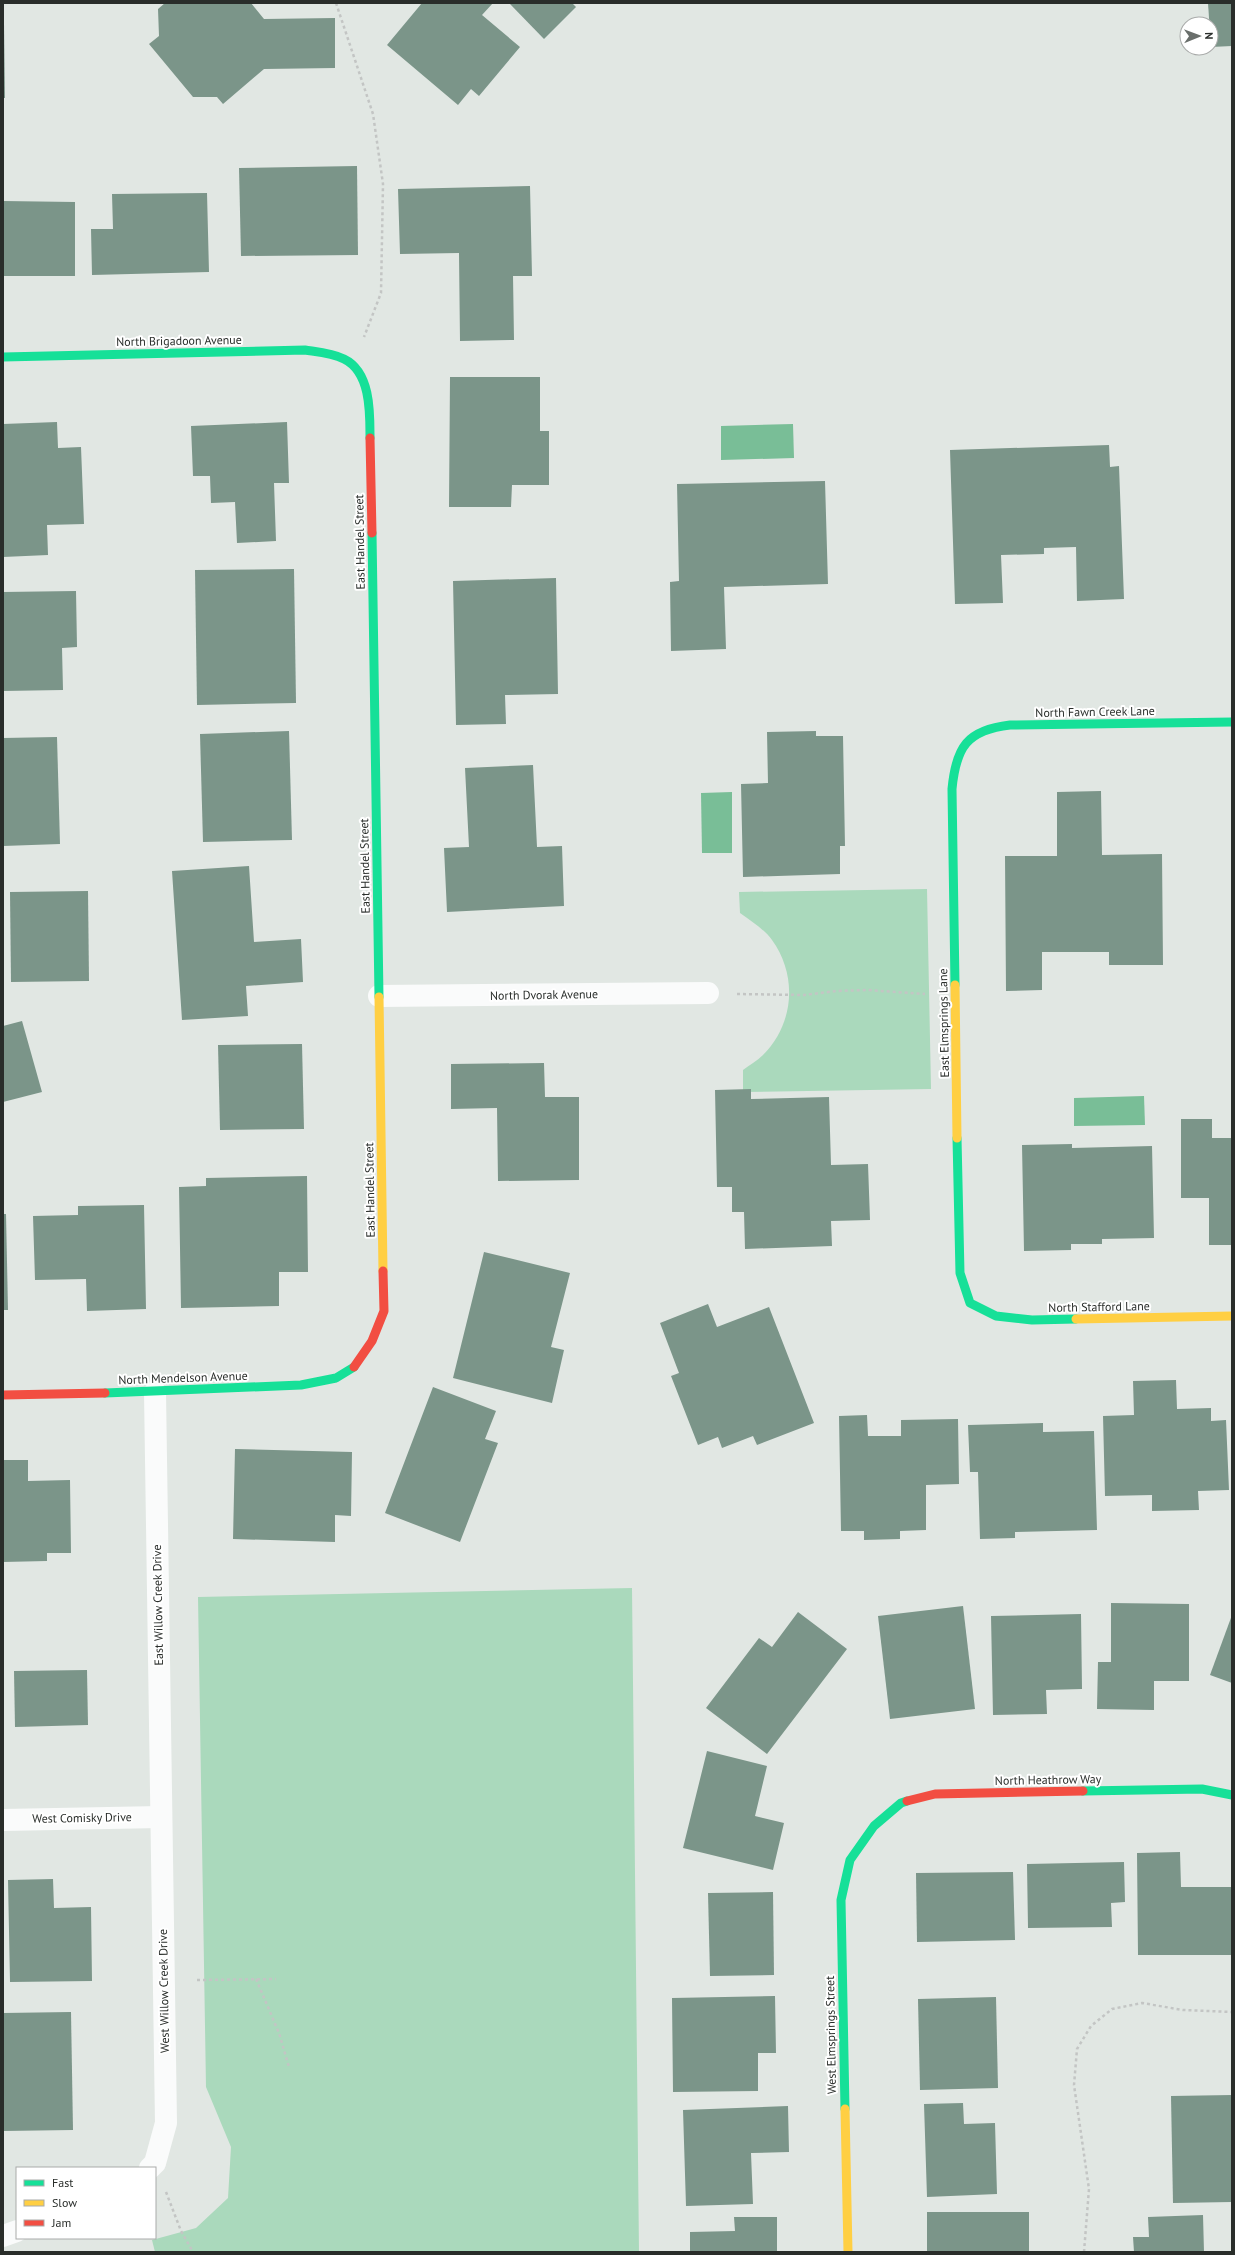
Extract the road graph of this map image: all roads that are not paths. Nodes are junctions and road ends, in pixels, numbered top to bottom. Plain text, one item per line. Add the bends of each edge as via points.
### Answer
1 (3, 357) edge
2 (354, 364) joint
3 (1232, 722) edge
4 (963, 743) joint
5 (708, 993) road end
6 (379, 996) junction
7 (970, 1303) joint
8 (1232, 1316) edge
9 (358, 1363) joint
10 (155, 1392) junction
11 (3, 1395) edge
12 (1232, 1795) edge
13 (161, 1817) junction
14 (3, 1820) edge
15 (874, 1826) joint
16 (152, 2165) edge
17 (16, 2231) edge
18 (3, 2236) edge
19 (848, 2252) edge

1 - 2 street, North Brigadoon Avenue via 305,350 332,354
2 - 6 street, East Handel Street via 365,386 370,413
3 - 4 street, North Fawn Creek Lane via 1010,725 985,729
4 - 7 street, East Elmsprings Lane via 953,768 952,794 960,1273
5 - 6 street, North Dvorak Avenue
6 - 9 street, East Handel Street via 384,1311 374,1340
7 - 8 street, North Stafford Lane via 996,1316 1032,1320
9 - 10 street, North Mendelson Avenue via 337,1378 310,1384
10 - 11 street, North Mendelson Avenue
10 - 13 street, East Willow Creek Drive
12 - 15 street, North Heathrow Way via 1202,1789 935,1794 901,1804
13 - 14 street, West Comisky Drive
13 - 16 street, West Willow Creek Drive via 166,2123
15 - 19 street, West Elmsprings Street via 850,1860 841,1900
17 - 18 street

